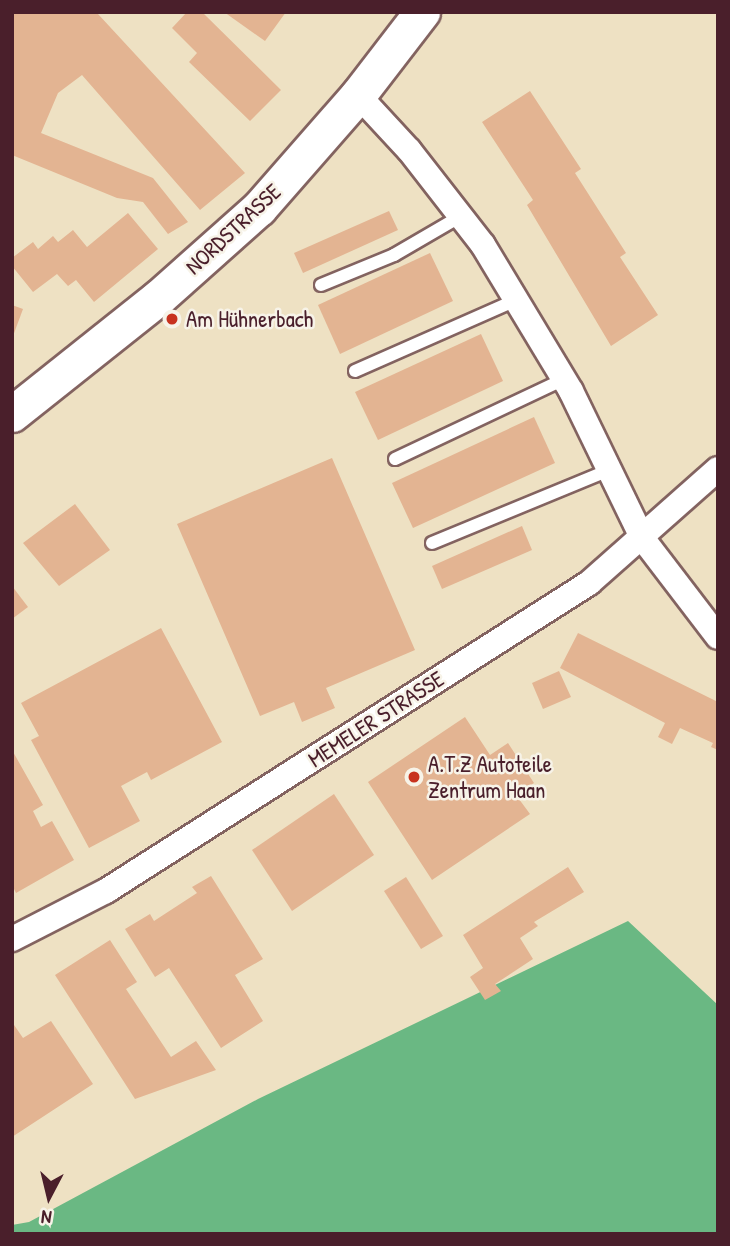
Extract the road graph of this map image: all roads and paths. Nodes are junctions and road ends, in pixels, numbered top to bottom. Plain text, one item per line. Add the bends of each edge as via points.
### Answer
1 (422, 12) edge
2 (358, 95) junction
3 (461, 216) junction
4 (321, 285) dead end
5 (516, 300) junction
6 (355, 371) dead end
7 (564, 379) junction
8 (12, 414) edge
9 (395, 459) dead end
10 (718, 469) edge
11 (609, 470) junction
12 (643, 539) junction
13 (432, 543) dead end
14 (718, 637) edge
15 (12, 939) edge

1 - 2 street, NORDSTRASSE
2 - 3 street
2 - 8 street, NORDSTRASSE via 259,208
3 - 4 lane via 394,255
3 - 5 street
5 - 6 lane
5 - 7 street
7 - 9 lane
7 - 11 street
10 - 12 street, MEMELER STRASSE
11 - 12 street
11 - 13 lane
12 - 14 street
12 - 15 street, MEMELER STRASSE via 589,583 275,784 106,891

